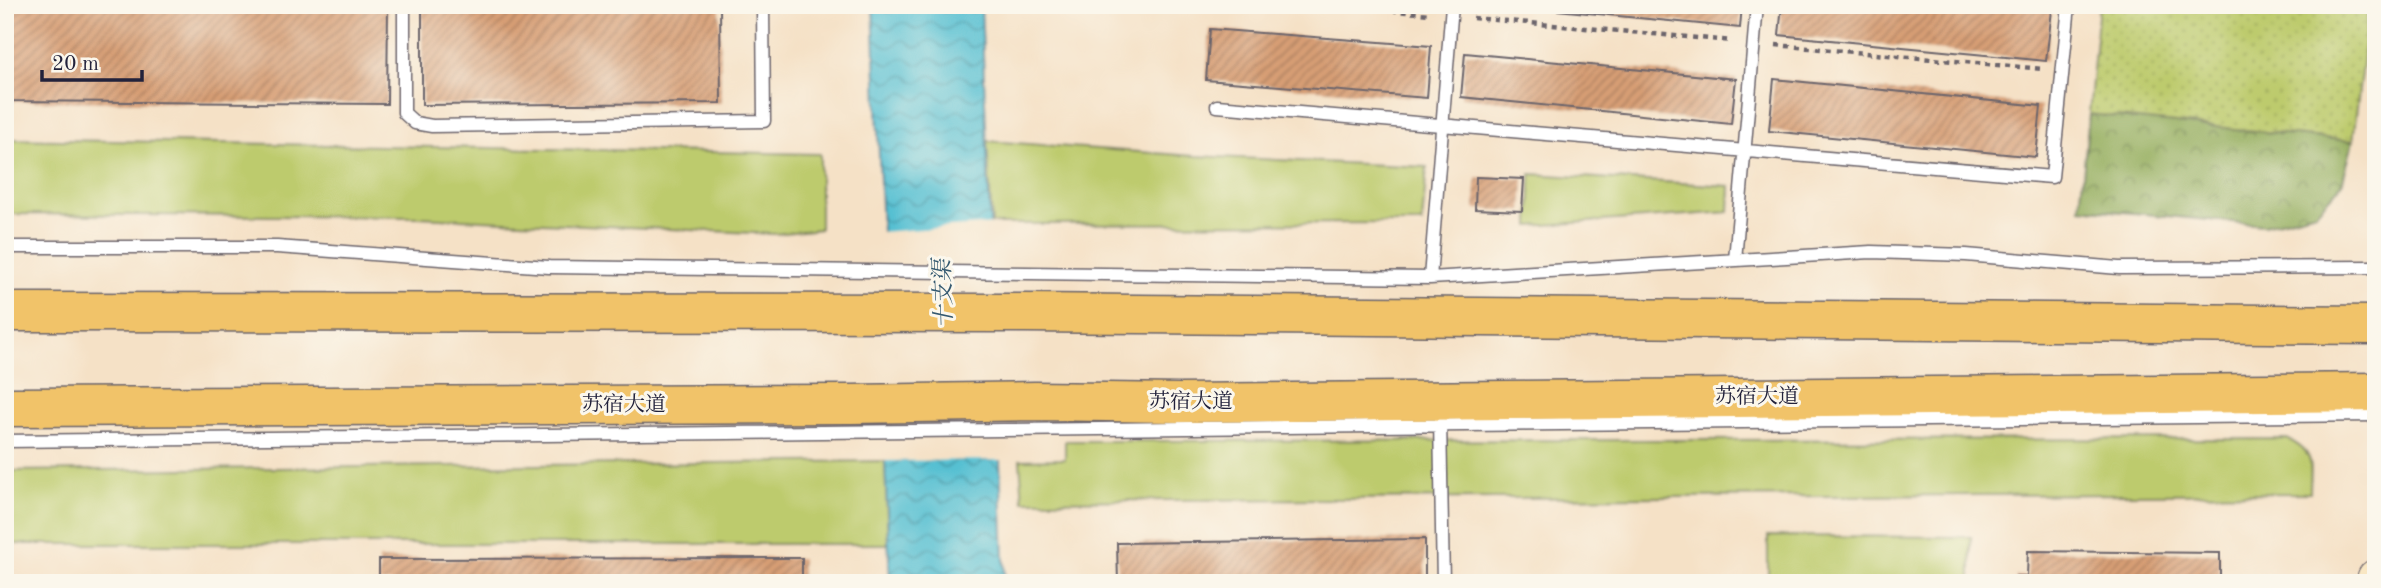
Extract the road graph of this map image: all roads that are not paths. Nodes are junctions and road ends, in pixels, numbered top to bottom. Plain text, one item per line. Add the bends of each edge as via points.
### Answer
1 (404, 5) edge
2 (762, 5) edge
3 (1758, 5) edge
4 (2069, 5) edge
5 (1451, 11) edge
6 (1217, 106) dead end
7 (1442, 125) junction
8 (1745, 151) junction
9 (5, 247) edge
10 (1735, 260) junction
11 (2376, 267) edge
12 (1430, 278) junction
13 (5, 312) edge
14 (2376, 325) edge
15 (2376, 393) edge
16 (5, 407) edge
17 (1440, 413) junction
18 (2376, 415) edge
19 (860, 418) junction
20 (5, 441) edge
21 (1443, 583) edge

1 - 2 lane via 404,113 415,123 432,126 764,121
3 - 8 lane
4 - 8 lane via 2052,177
5 - 7 lane
6 - 7 lane
7 - 8 lane
7 - 12 lane
8 - 10 lane
9 - 12 lane via 277,247 549,267
10 - 11 lane via 1871,252 2119,268
10 - 12 lane
13 - 14 main road via 1025,313
15 - 17 main road, 苏宿大道
16 - 19 main road, 苏宿大道
17 - 18 lane
17 - 19 main road, 苏宿大道 via 1180,403 1025,415
17 - 21 lane
19 - 20 lane

